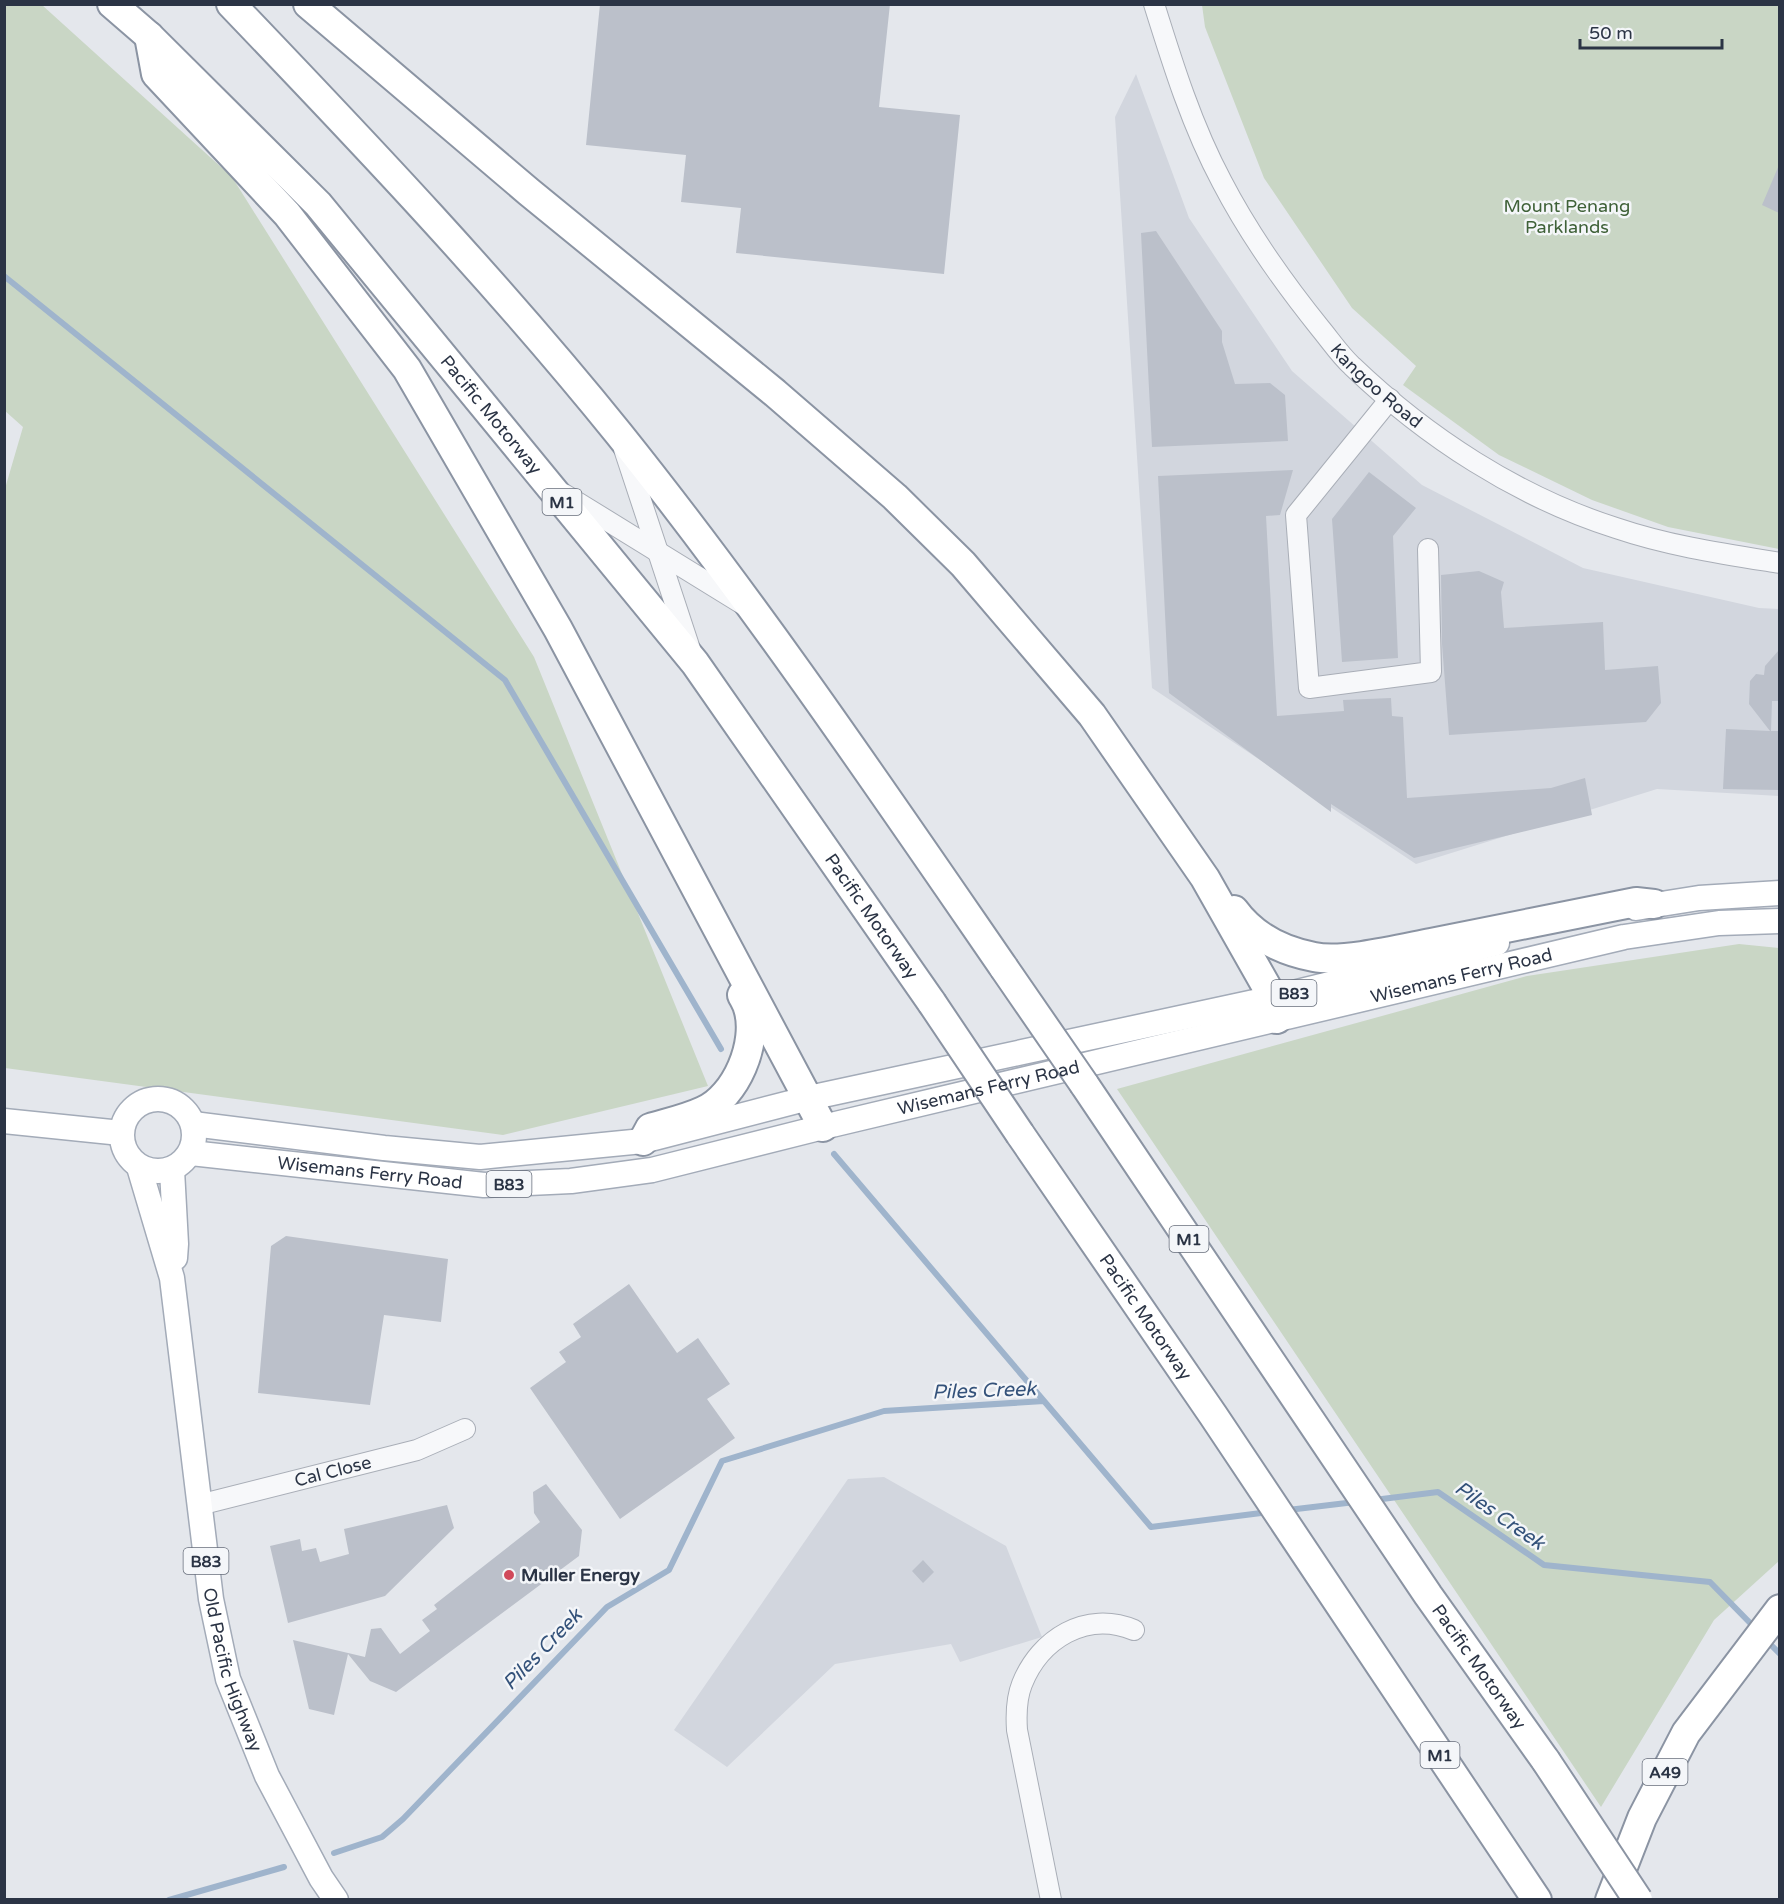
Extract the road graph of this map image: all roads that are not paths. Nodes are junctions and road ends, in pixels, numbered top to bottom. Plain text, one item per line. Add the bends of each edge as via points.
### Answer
1 (112, 4) edge
2 (231, 4) edge
3 (308, 4) edge
4 (1154, 4) edge
5 (149, 36) junction
6 (1390, 399) junction
7 (619, 435) junction
8 (547, 483) junction
9 (1428, 549) dead end
10 (657, 551) junction
11 (1779, 563) edge
12 (756, 613) junction
13 (694, 663) junction
14 (1205, 878) junction
15 (1779, 893) edge
16 (1654, 904) junction
17 (1779, 921) edge
18 (720, 935) junction
19 (1275, 1008) junction
20 (809, 1098) junction
21 (4, 1121) edge
22 (194, 1124) junction
23 (823, 1127) junction
24 (122, 1133) junction
25 (643, 1141) junction
26 (191, 1153) junction
27 (139, 1167) junction
28 (172, 1170) junction
29 (172, 1278) junction
30 (465, 1429) dead end
31 (199, 1505) junction
32 (1779, 1609) edge
33 (1134, 1630) dead end
34 (1537, 1898) edge
35 (336, 1899) edge
36 (1052, 1899) edge
37 (1610, 1899) edge
38 (1638, 1899) edge

1 - 5 highway, Pacific Motorway / M1
2 - 7 highway, Pacific Motorway / M1 via 463,250
3 - 14 highway via 895,497 963,564 1092,715
4 - 6 street, Kangoo Road via 1186,103 1240,214 1285,285 1350,365
5 - 8 highway, Pacific Motorway / M1 via 318,204
5 - 18 highway via 156,74 287,214 406,369 558,629
6 - 9 street via 1296,515 1309,688 1431,672
6 - 11 street, Kangoo Road via 1444,442 1484,467 1567,509 1656,540
7 - 10 street
7 - 12 highway, Pacific Motorway / M1
8 - 10 street
8 - 13 highway, Pacific Motorway / M1
10 - 12 street
10 - 13 street
12 - 38 highway, Pacific Motorway / M1, bridge via 1084,1084
13 - 34 highway, Pacific Motorway / M1, bridge via 932,1003
14 - 16 highway via 1213,880 1255,933 1285,950 1316,958 1385,951 1636,903
14 - 19 highway
15 - 16 main road, Wisemans Ferry Road / B83
16 - 19 main road, Wisemans Ferry Road / B83
17 - 19 main road, Wisemans Ferry Road / B83 via 1719,923 1624,937
18 - 20 highway
18 - 25 highway via 716,943 749,1008 751,1031 746,1056 737,1077 716,1102 704,1111 650,1128
19 - 20 main road, Wisemans Ferry Road / B83
19 - 23 main road, Wisemans Ferry Road / B83
20 - 23 highway
20 - 25 main road, Wisemans Ferry Road / B83
21 - 24 main road
22 - 24 main road via 185,1110 171,1100 154,1098 138,1104 126,1117
22 - 25 main road, Wisemans Ferry Road / B83 via 480,1157
22 - 26 main road
23 - 26 main road, Wisemans Ferry Road / B83 via 652,1170 571,1181 484,1185
24 - 27 main road, B83 via 125,1153
26 - 28 main road
27 - 28 main road via 155,1172
27 - 29 main road, Old Pacific Highway / B83
28 - 29 main road, Old Pacific Highway / B83 via 176,1244
29 - 31 main road, Old Pacific Highway / B83
30 - 31 street, Cal Close via 417,1450
31 - 35 main road, Old Pacific Highway / B83 via 211,1599 228,1679 267,1776
32 - 37 highway, A49 via 1686,1733 1642,1818
33 - 36 street via 1103,1623 1069,1631 1046,1647 1022,1685 1016,1711 1017,1730

